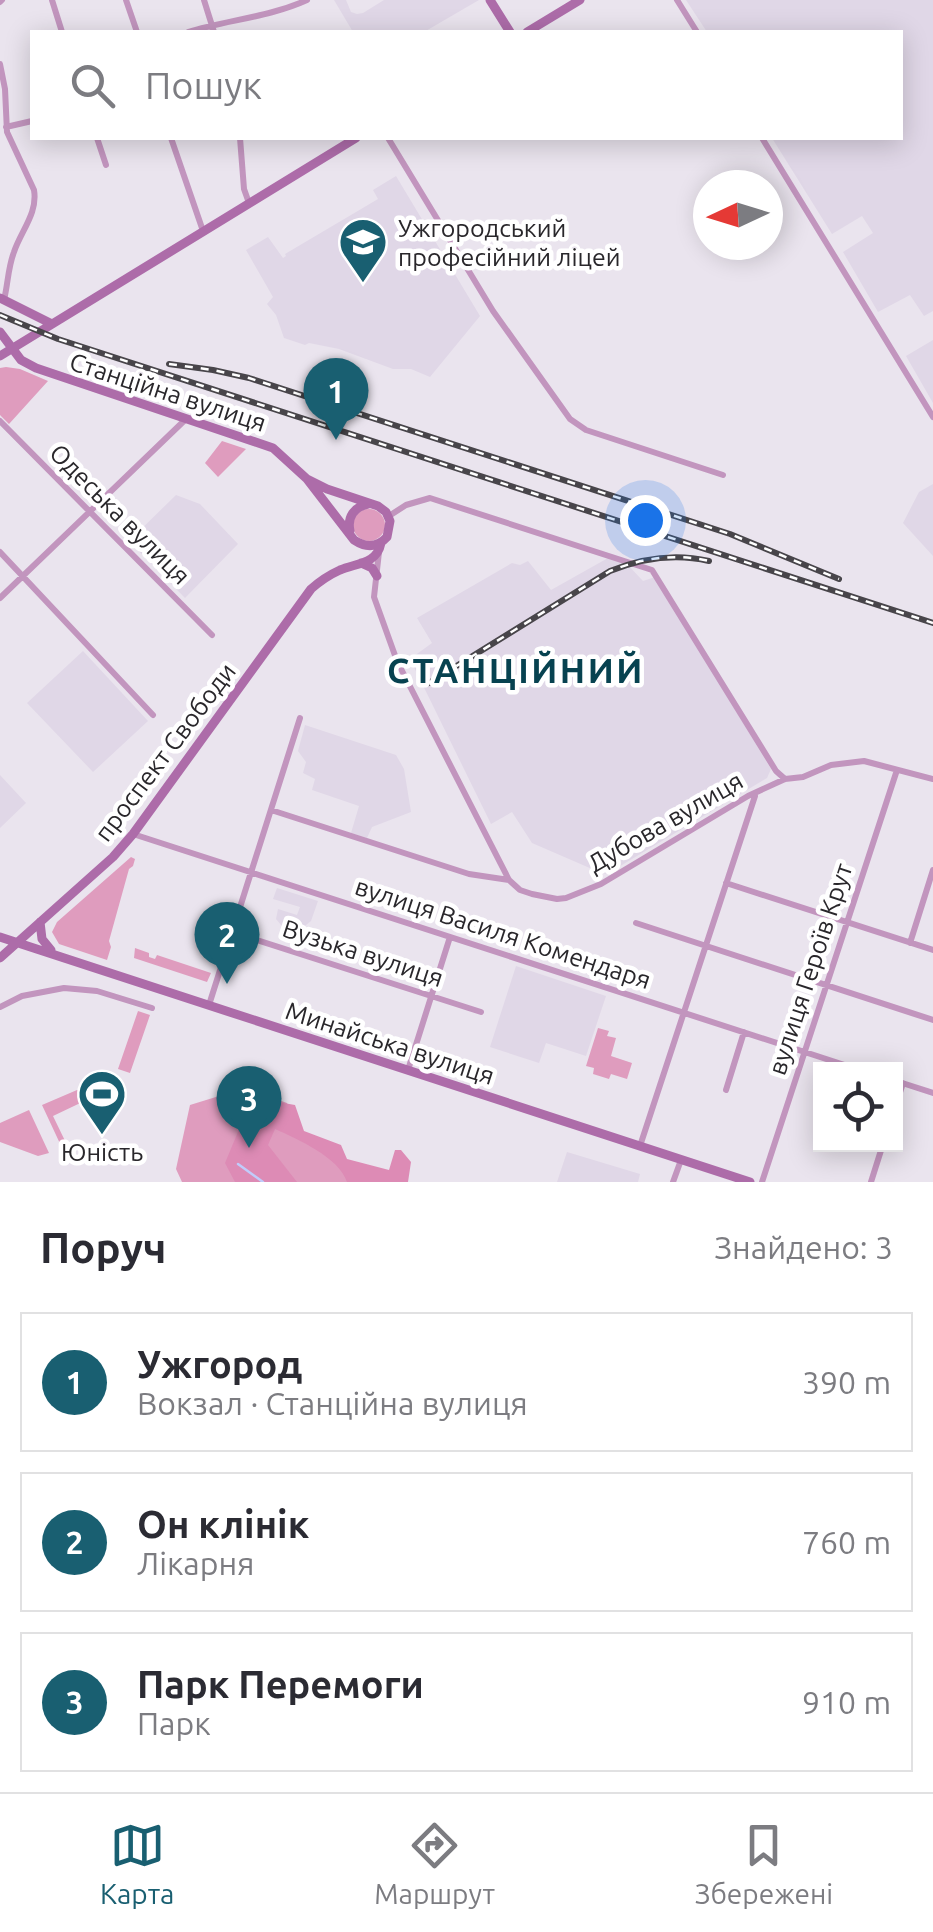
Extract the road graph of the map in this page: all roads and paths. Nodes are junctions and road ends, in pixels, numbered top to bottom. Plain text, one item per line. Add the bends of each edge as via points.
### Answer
1 (52, 0) edge
2 (126, 0) edge
3 (204, 0) edge
4 (307, 0) edge
5 (490, 0) edge
6 (580, 0) edge
7 (677, 0) edge
8 (213, 29) edge
9 (61, 30) edge
10 (136, 30) edge
11 (509, 30) edge
12 (530, 30) edge
13 (696, 30) edge
14 (0, 64) edge
15 (30, 122) edge
16 (6, 127) junction
17 (98, 140) edge
18 (172, 140) edge
19 (240, 140) edge
20 (353, 140) edge
21 (389, 140) edge
22 (763, 140) edge
23 (106, 164) dead end
24 (250, 203) junction
25 (203, 231) junction
26 (2, 299) edge
27 (52, 324) junction
28 (0, 332) edge
29 (13, 348) junction
30 (0, 356) edge
31 (933, 416) edge
32 (186, 419) junction
33 (0, 421) edge
34 (723, 475) dead end
35 (306, 479) junction
36 (368, 504) junction
37 (90, 512) junction
38 (388, 516) junction
39 (350, 534) junction
40 (360, 544) junction
41 (380, 547) junction
42 (0, 552) edge
43 (358, 564) junction
44 (23, 576) junction
45 (377, 576) junction
46 (0, 598) edge
47 (212, 635) dead end
48 (153, 715) dead end
49 (300, 718) dead end
50 (897, 769) junction
51 (933, 778) edge
52 (785, 779) junction
53 (755, 795) junction
54 (271, 810) junction
55 (133, 834) junction
56 (933, 870) edge
57 (251, 872) junction
58 (509, 880) junction
59 (726, 883) junction
60 (40, 922) junction
61 (846, 922) junction
62 (636, 923) dead end
63 (232, 932) junction
64 (0, 936) edge
65 (450, 937) junction
66 (18, 942) junction
67 (910, 943) junction
68 (706, 946) junction
69 (933, 950) edge
70 (56, 955) junction
71 (0, 958) edge
72 (825, 985) junction
73 (432, 996) junction
74 (209, 1005) junction
75 (0, 1007) edge
76 (152, 1008) dead end
77 (481, 1012) dead end
78 (684, 1013) junction
79 (933, 1020) edge
80 (744, 1032) junction
81 (804, 1052) junction
82 (835, 1062) edge
83 (408, 1070) junction
84 (903, 1083) edge
85 (726, 1090) dead end
86 (933, 1093) edge
87 (640, 1146) junction
88 (880, 1152) edge
89 (681, 1160) junction
90 (673, 1182) edge
91 (750, 1182) edge
92 (762, 1182) edge
93 (870, 1182) edge

1 - 9 street
2 - 10 street
3 - 8 street
4 - 8 street
5 - 11 main road
6 - 12 main road
7 - 13 street
14 - 16 street
15 - 16 street
16 - 26 street via 36,199
17 - 23 street
18 - 25 street
19 - 24 street
20 - 24 main road
21 - 34 street via 493,311 570,418 586,430
22 - 31 street
24 - 25 main road
25 - 27 main road
26 - 27 main road
27 - 29 main road
28 - 29 main road, Станційна вулиця
29 - 30 main road
29 - 32 main road, Станційна вулиця via 36,368
32 - 35 main road, Станційна вулиця via 272,448
32 - 37 street
33 - 37 street, Одеська вулиця
35 - 36 main road, Станційна вулиця
35 - 39 main road, Станційна вулиця
36 - 38 main road
36 - 39 main road via 353,512
37 - 44 street
37 - 47 street, Одеська вулиця
38 - 41 main road via 390,530
38 - 52 street via 430,498 652,570
39 - 40 main road
40 - 41 main road
40 - 43 main road
41 - 43 main road, проспект Свободи
41 - 45 street
42 - 44 street
43 - 45 main road
43 - 55 main road, проспект Свободи via 326,577 304,596
44 - 46 street
44 - 48 street
45 - 58 street via 374,597 397,661
49 - 54 street
50 - 51 street, Дубова вулиця
50 - 52 street, Дубова вулиця via 847,762
50 - 61 street, вулиця Героїв Крут
52 - 53 street, Дубова вулиця
53 - 58 street, Дубова вулиця via 566,898 532,894
53 - 59 street
54 - 57 street
54 - 58 street, Дубова вулиця via 469,874
55 - 57 street, вулиця Василя Комендаря
55 - 60 main road, проспект Свободи
56 - 67 street
57 - 63 street
57 - 65 street, вулиця Василя Комендаря
59 - 61 street
59 - 68 street
60 - 66 main road, проспект Свободи
60 - 70 main road via 42,939
61 - 67 street
61 - 72 street, вулиця Героїв Крут
62 - 68 street
63 - 73 street, Вузька вулиця
63 - 74 street
64 - 66 main road, Минайська вулиця
65 - 73 street
65 - 78 street, вулиця Василя Комендаря
66 - 70 main road, Минайська вулиця
66 - 71 main road, проспект Свободи
67 - 69 street
68 - 72 street
68 - 78 street
70 - 74 main road, Минайська вулиця
72 - 79 street
72 - 81 street, вулиця Героїв Крут
73 - 77 street, Вузька вулиця
73 - 83 street
74 - 83 main road, Минайська вулиця
75 - 76 street via 64,988
78 - 80 street, вулиця Василя Комендаря
78 - 87 street
80 - 81 street, вулиця Василя Комендаря
80 - 85 street
81 - 82 street, вулиця Василя Комендаря
81 - 92 street, вулиця Героїв Крут
83 - 87 main road, Минайська вулиця
84 - 86 street
87 - 89 main road, Минайська вулиця
88 - 93 street
89 - 90 street
89 - 91 main road, Минайська вулиця

